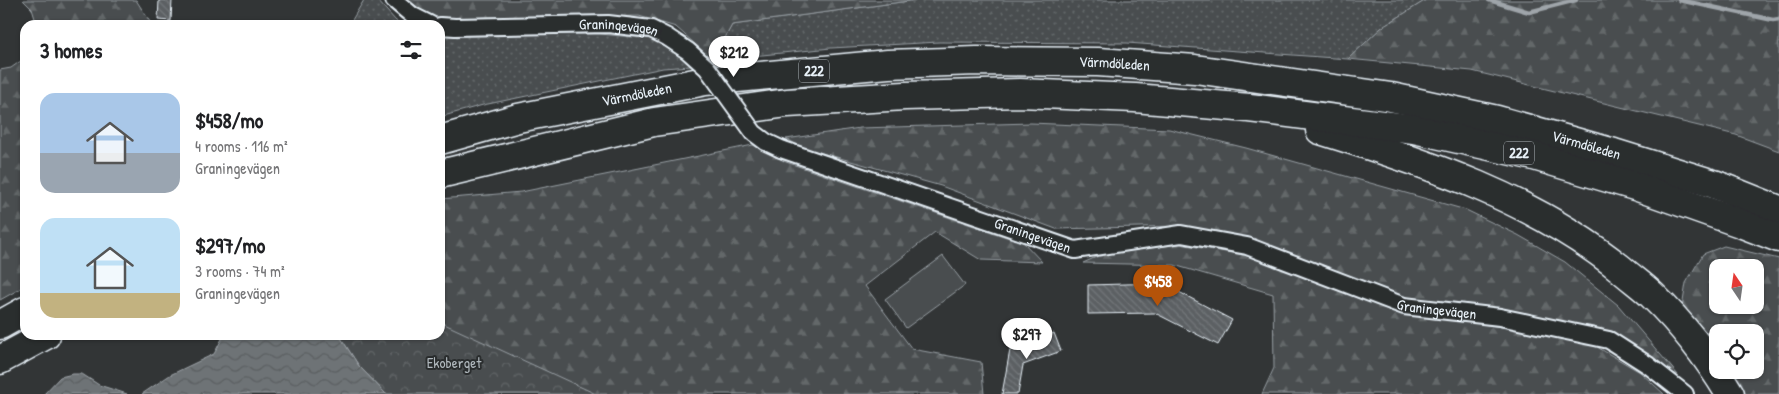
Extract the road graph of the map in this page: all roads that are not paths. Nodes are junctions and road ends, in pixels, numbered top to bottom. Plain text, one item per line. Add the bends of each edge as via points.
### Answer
1 (394, 0) edge
2 (421, 20) edge
3 (445, 26) edge
4 (1249, 108) junction
5 (445, 139) edge
6 (1614, 153) junction
7 (445, 173) edge
8 (1779, 196) edge
9 (1779, 210) edge
10 (1779, 238) edge
11 (20, 314) edge
12 (0, 325) edge
13 (37, 340) edge
14 (0, 360) edge
15 (1685, 394) edge
16 (1730, 394) edge

1 - 2 street
3 - 15 street, Graningevägen, bridge via 608,24 651,29 688,51 707,68 754,132 781,149 1075,250 1182,234 1246,246 1404,306 1500,317 1608,340
4 - 7 highway, Värmdöleden / 222 via 1135,98 1020,93 787,103 654,122
4 - 10 highway, Värmdöleden / 222 via 1414,129 1534,156 1638,187
4 - 16 highway via 1393,152 1490,190 1562,227 1652,295 1686,332
5 - 6 highway, Värmdöleden / 222 via 518,118 705,81 888,64 1098,62 1195,69 1391,97 1497,120
6 - 8 highway
6 - 9 highway, Värmdöleden / 222 via 1714,184
11 - 12 highway
13 - 14 highway

